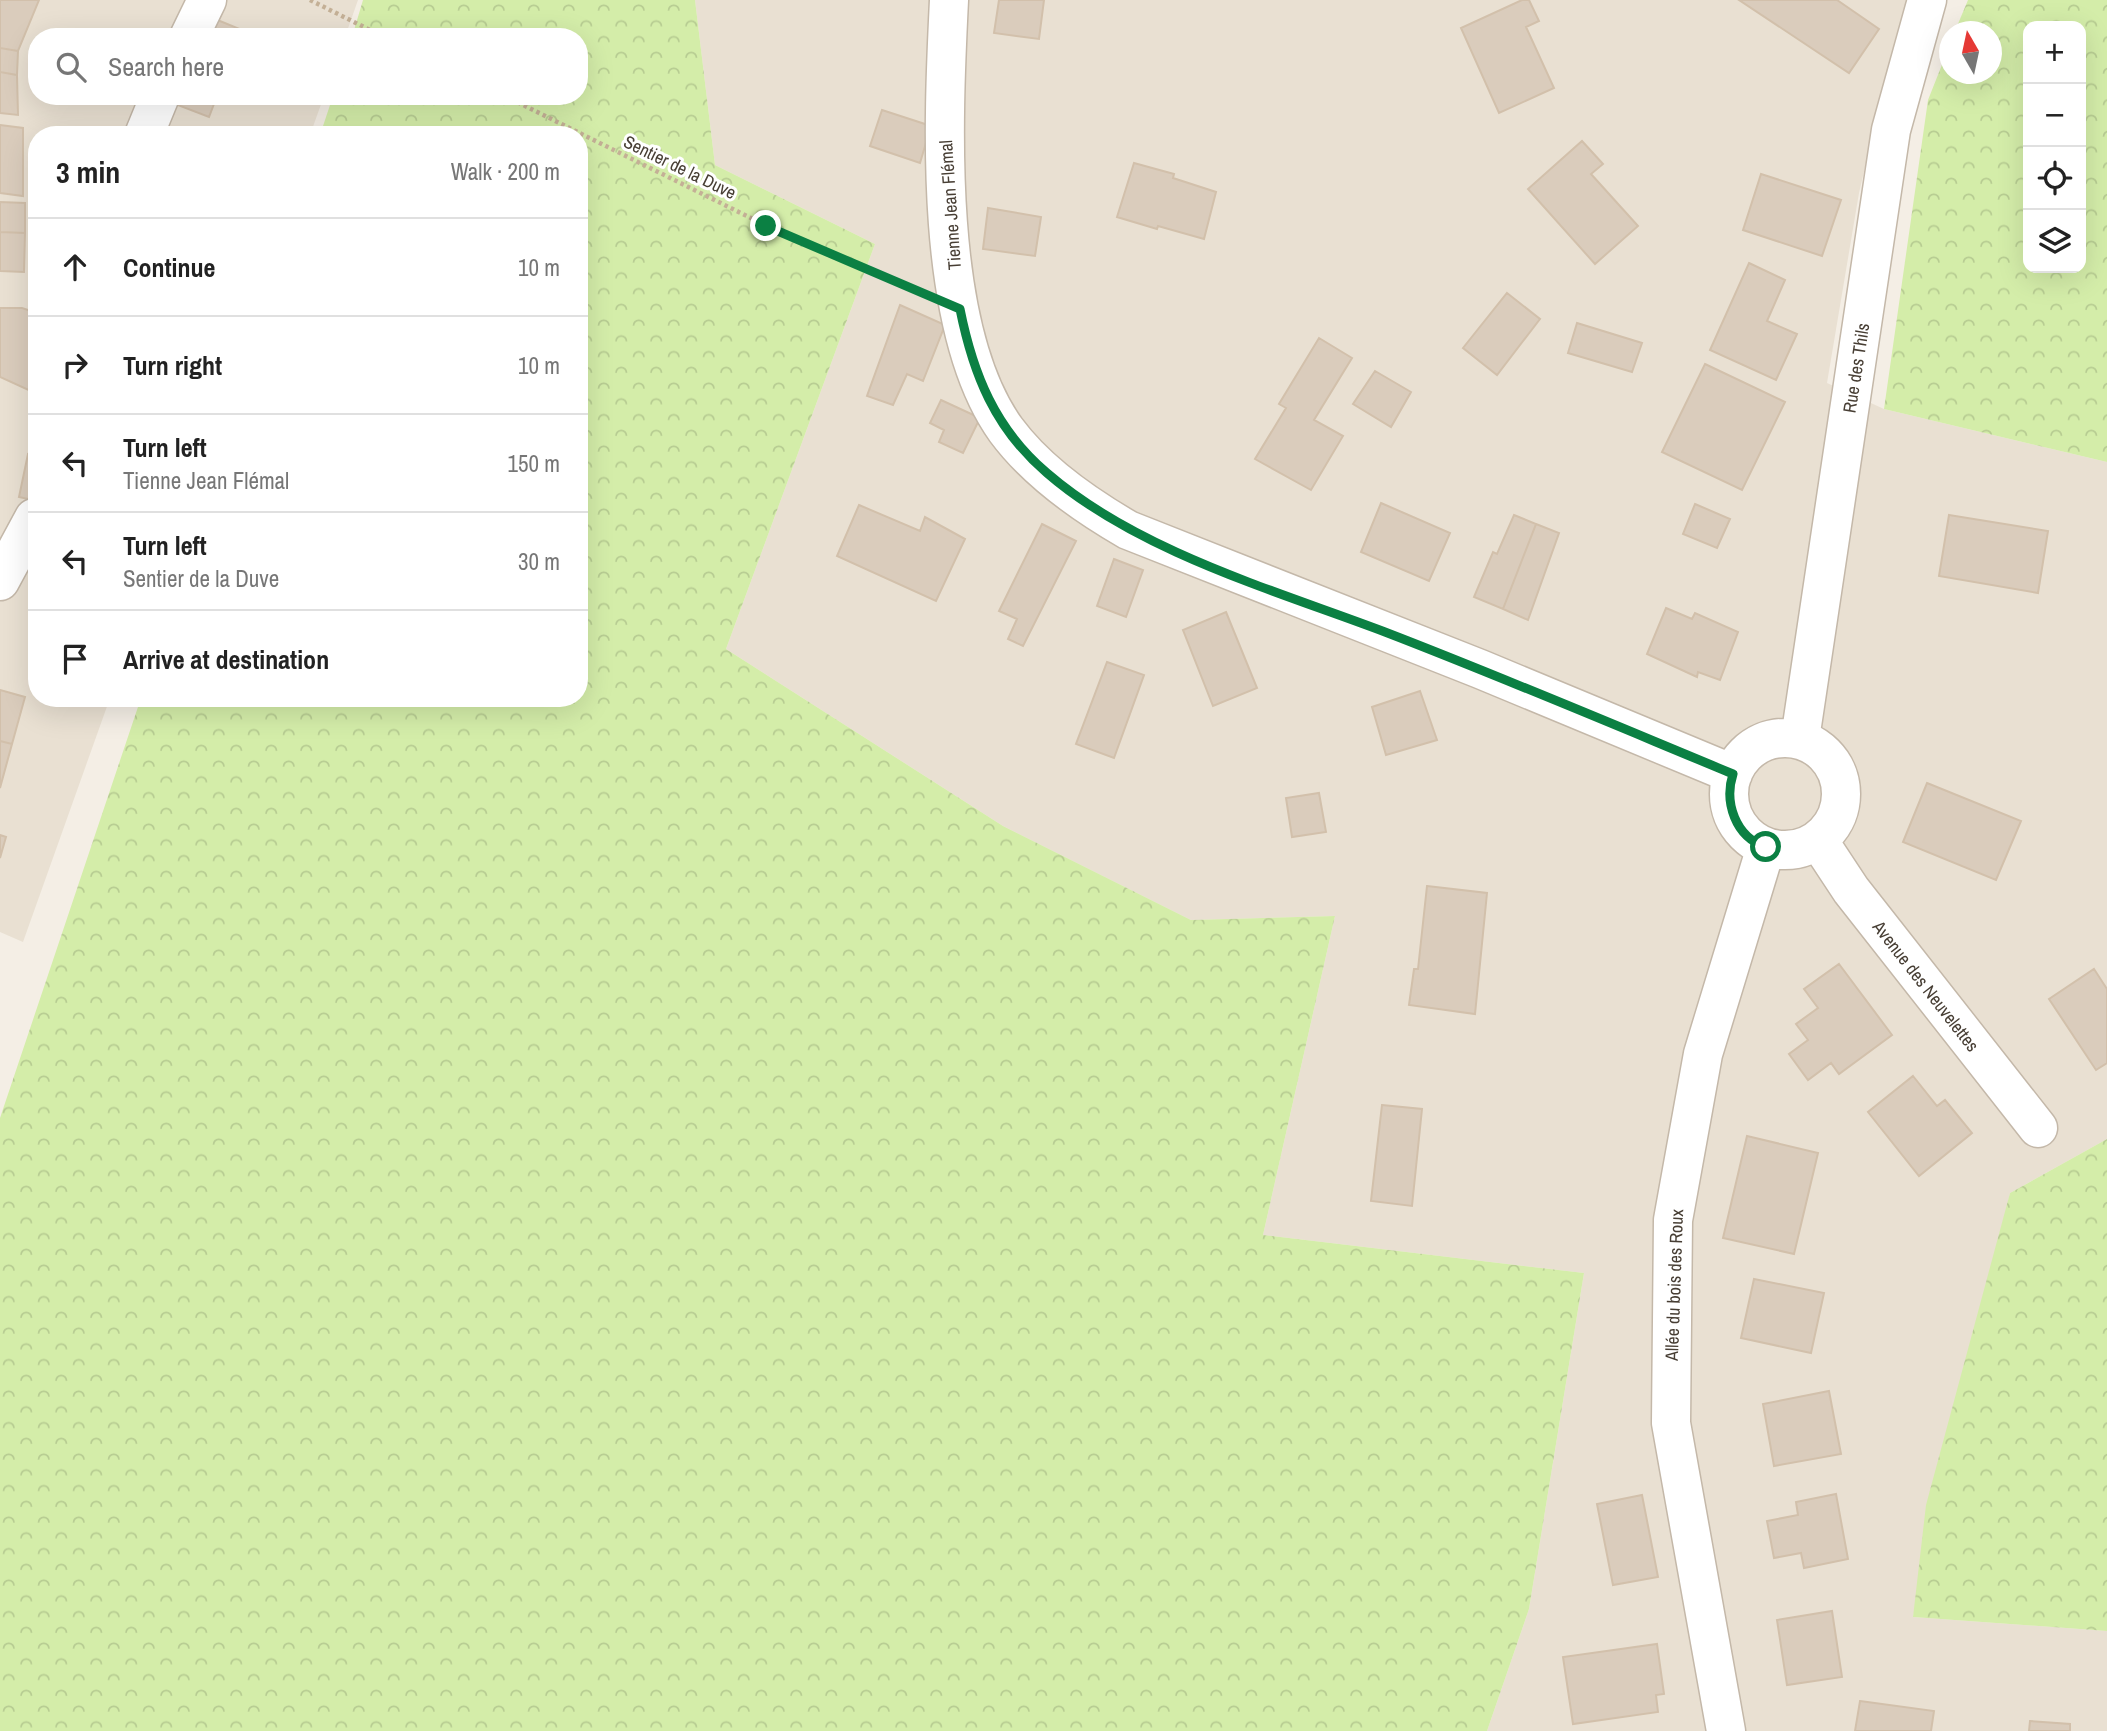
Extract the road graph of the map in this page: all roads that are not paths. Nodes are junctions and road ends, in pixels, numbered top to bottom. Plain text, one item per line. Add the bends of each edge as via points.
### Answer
1 (207, 0) edge
2 (949, 0) edge
3 (1927, 0) edge
4 (193, 28) edge
5 (156, 105) edge
6 (148, 126) edge
7 (28, 530) edge
8 (0, 581) edge
9 (1800, 739) junction
10 (1733, 774) junction
11 (1818, 840) junction
12 (1766, 847) junction
13 (2038, 1128) dead end
14 (1726, 1731) edge

1 - 4 street
2 - 10 street, Tienne Jean Flémal via 945,163 960,309 975,373 1007,431 1045,472 1128,530
3 - 9 street, Rue des Thils via 1891,130
5 - 6 street
7 - 8 street
9 - 10 street via 1761,743 1746,753
9 - 11 street via 1826,754 1842,784 1836,820
10 - 12 street via 1728,788 1735,820 1745,834
11 - 12 street via 1798,849
11 - 13 street, Avenue des Neuvelettes via 1851,890
12 - 14 street, Allée du bois des Roux via 1703,1054 1674,1220 1671,1423

